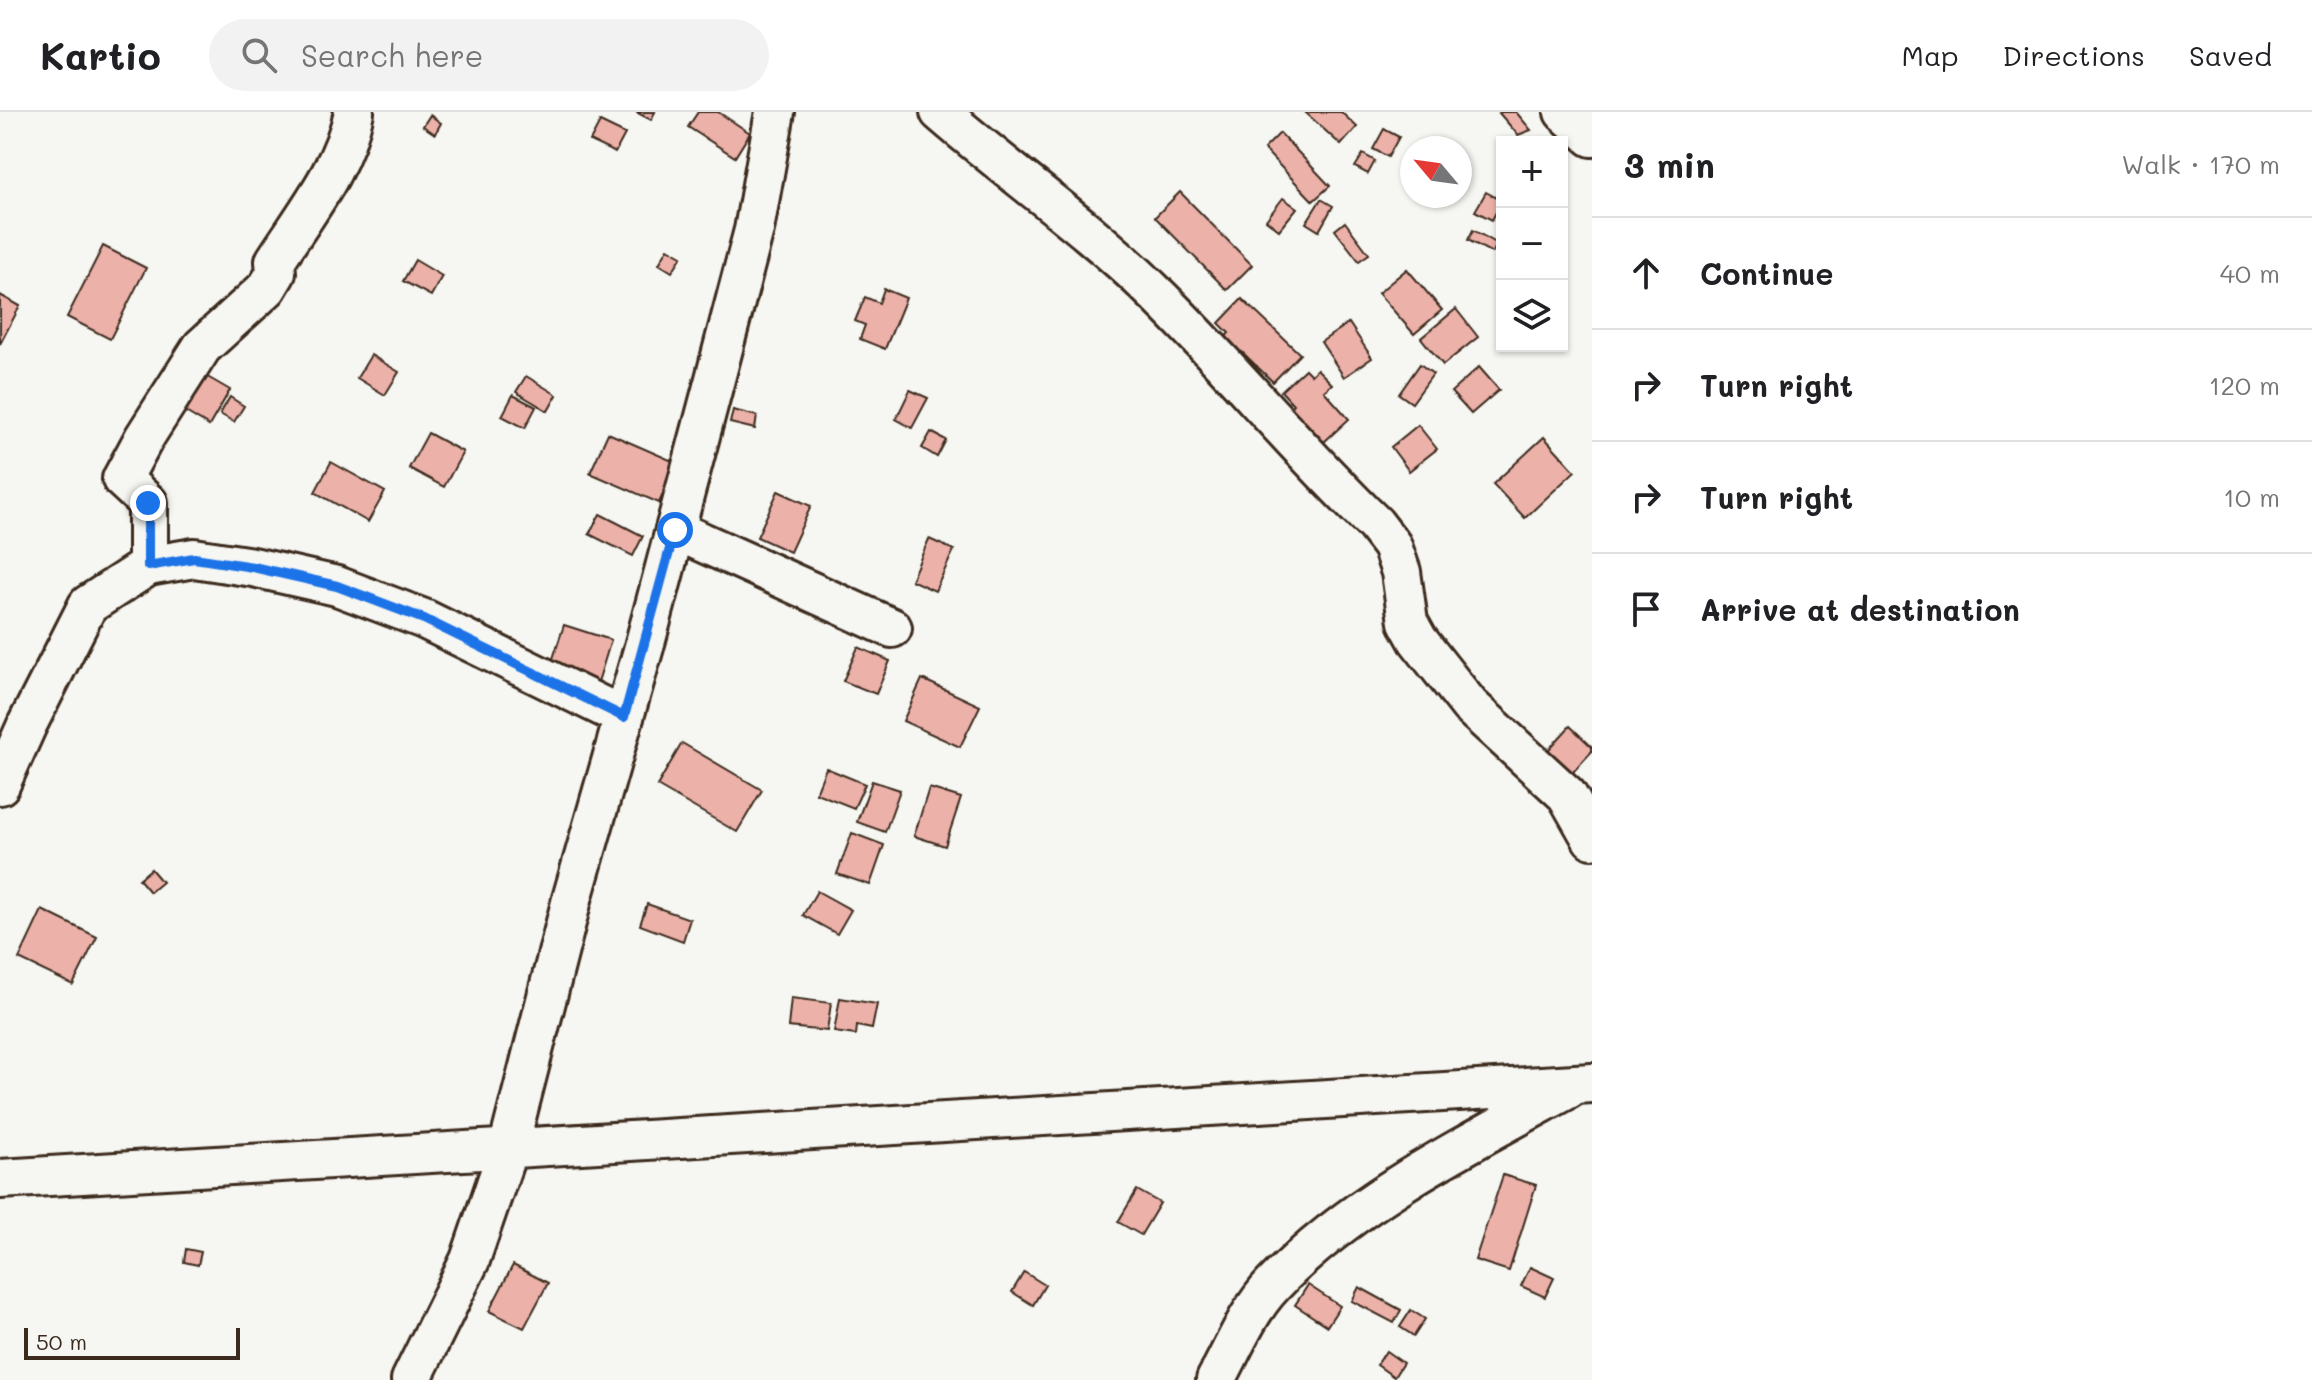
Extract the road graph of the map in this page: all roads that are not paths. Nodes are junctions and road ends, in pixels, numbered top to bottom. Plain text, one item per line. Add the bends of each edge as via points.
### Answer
1 (354, 112) edge
2 (940, 112) edge
3 (1564, 112) edge
4 (771, 114) edge
5 (1592, 137) edge
6 (675, 530) junction
7 (148, 566) junction
8 (892, 628) dead end
9 (624, 717) junction
10 (0, 785) edge
11 (1592, 839) edge
12 (1585, 1084) edge
13 (508, 1149) junction
14 (0, 1179) edge
15 (423, 1375) edge
16 (1216, 1380) edge

1 - 7 street via 334,170 275,261 276,273 267,288 202,347 122,479 148,503
2 - 11 street via 1152,290 1375,524 1392,546 1408,622 1418,640 1470,706 1567,795
3 - 5 street
4 - 6 street via 754,230
6 - 8 street
6 - 9 street
7 - 9 street via 194,558 337,586 424,619
7 - 10 street via 88,605
9 - 13 street
12 - 13 street
12 - 16 street via 1451,1153 1334,1229 1271,1287
13 - 14 street
13 - 15 street

